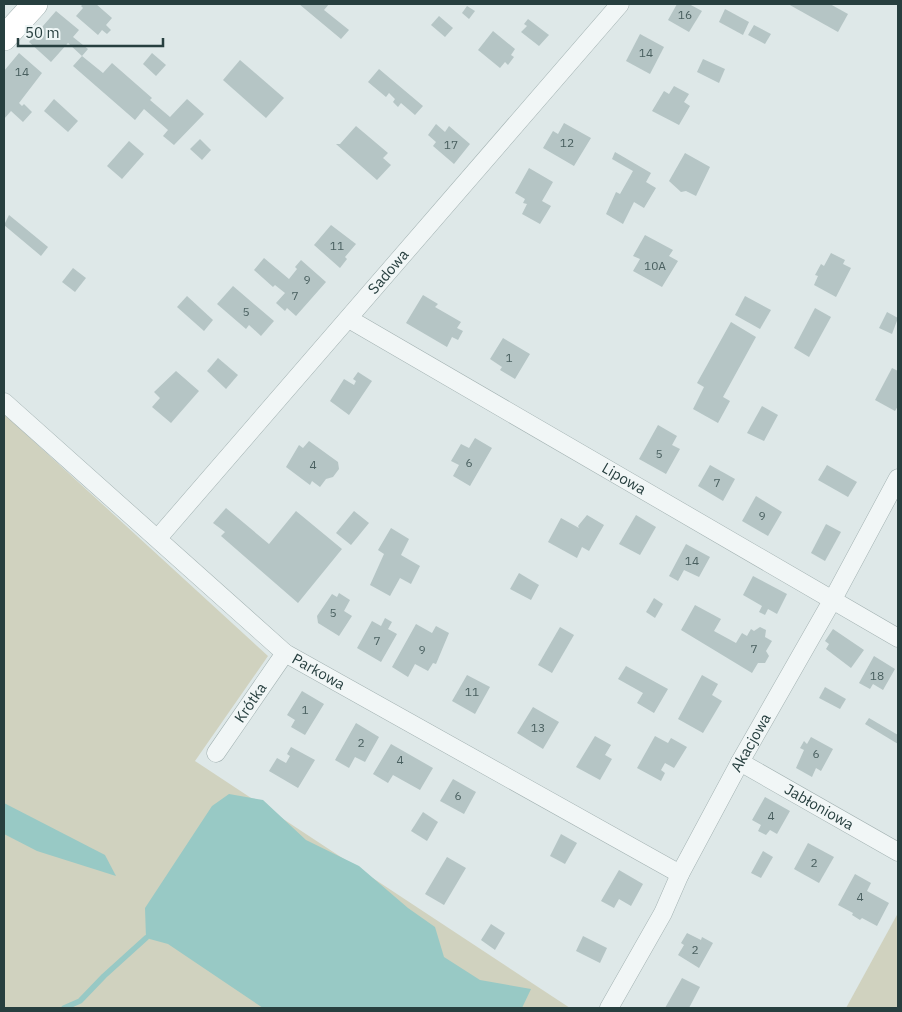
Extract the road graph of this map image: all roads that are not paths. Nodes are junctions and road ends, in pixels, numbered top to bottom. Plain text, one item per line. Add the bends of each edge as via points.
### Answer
1 (35, 4) edge
2 (620, 4) edge
3 (4, 38) edge
4 (348, 319) junction
5 (4, 402) edge
6 (898, 478) edge
7 (158, 538) junction
8 (833, 599) junction
9 (898, 638) edge
10 (285, 653) junction
11 (216, 753) dead end
12 (740, 762) junction
13 (898, 852) edge
14 (680, 874) junction
15 (609, 1008) edge

1 - 3 main road
2 - 4 street, Sadowa
4 - 7 street, Sadowa
4 - 8 street, Lipowa
5 - 7 street, Parkowa
6 - 8 street, Akacjowa
7 - 10 street, Parkowa
8 - 9 street, Lipowa
8 - 12 street, Akacjowa
10 - 11 street, Krótka
10 - 14 street, Parkowa
12 - 13 street, Jabłoniowa
12 - 14 street, Akacjowa
14 - 15 street, Akacjowa via 663,912

